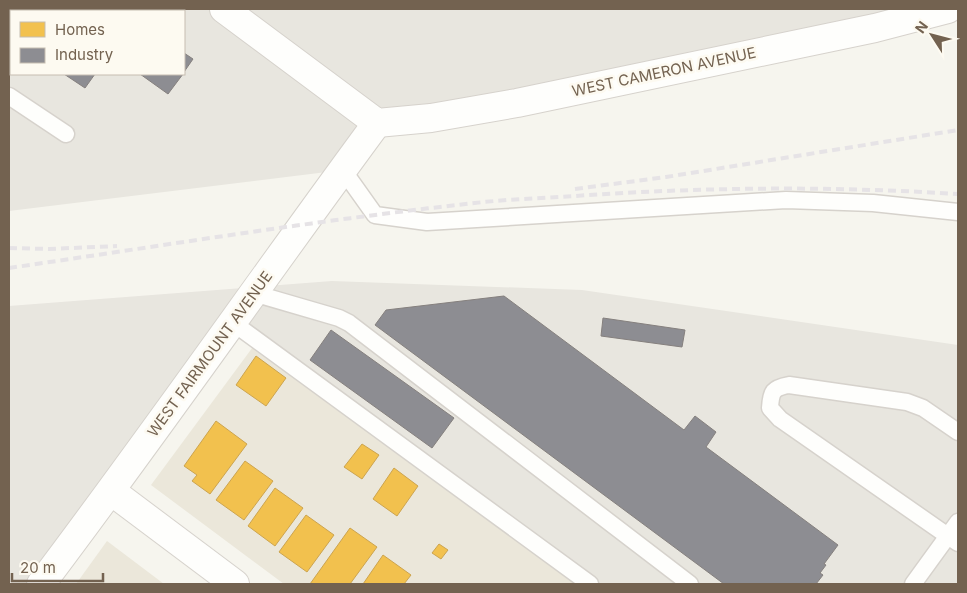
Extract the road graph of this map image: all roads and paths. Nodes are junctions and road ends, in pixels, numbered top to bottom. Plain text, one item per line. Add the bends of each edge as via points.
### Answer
1 (224, 9) edge
2 (948, 9) edge
3 (9, 96) edge
4 (377, 123) junction
5 (66, 134) dead end
6 (343, 170) junction
7 (958, 212) edge
8 (253, 293) junction
9 (232, 322) junction
10 (958, 432) edge
11 (111, 491) junction
12 (958, 522) edge
13 (953, 539) edge
14 (41, 584) edge
15 (235, 584) edge
16 (590, 584) edge
17 (690, 584) edge
18 (913, 584) edge

1 - 4 street
2 - 4 street, WEST CAMERON AVENUE via 876,28 517,103 431,118
3 - 5 lane
4 - 6 street, WEST FAIRMOUNT AVENUE
6 - 7 lane via 375,216 427,222 786,200 873,203
6 - 8 street, WEST FAIRMOUNT AVENUE
8 - 9 street, WEST FAIRMOUNT AVENUE
8 - 17 lane via 349,323
9 - 11 street, WEST FAIRMOUNT AVENUE
9 - 16 lane
10 - 13 lane via 923,408 907,402 790,386 777,388 770,395 770,408 780,419
11 - 14 street, WEST FAIRMOUNT AVENUE
11 - 15 street
12 - 13 lane
13 - 18 lane

